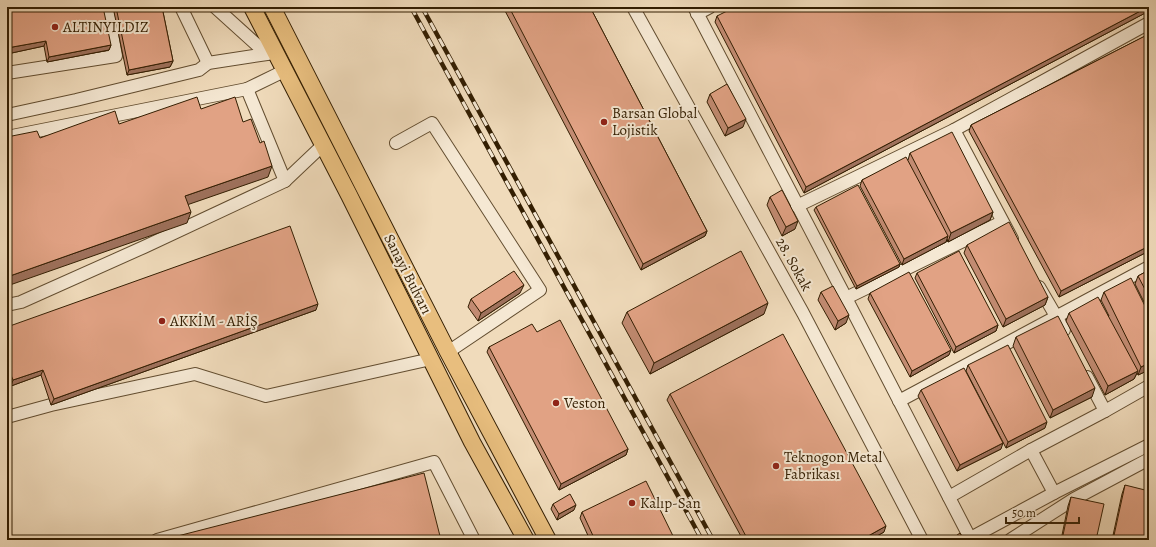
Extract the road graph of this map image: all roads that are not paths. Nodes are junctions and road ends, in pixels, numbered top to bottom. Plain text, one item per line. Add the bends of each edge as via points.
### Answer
1 (107, 7) edge
2 (181, 7) edge
3 (215, 7) edge
4 (252, 7) edge
5 (272, 7) edge
6 (633, 7) edge
7 (710, 7) edge
8 (696, 10) edge
9 (1149, 23) edge
10 (271, 53) junction
11 (208, 63) junction
12 (284, 71) junction
13 (7, 73) edge
14 (247, 89) junction
15 (7, 115) edge
16 (954, 130) junction
17 (7, 137) edge
18 (396, 143) dead end
19 (323, 144) junction
20 (285, 181) junction
21 (797, 206) junction
22 (1002, 222) junction
23 (1018, 249) edge
24 (1149, 267) edge
25 (1033, 276) edge
26 (846, 298) junction
27 (7, 305) edge
28 (1056, 316) junction
29 (1070, 343) edge
30 (448, 352) junction
31 (431, 359) junction
32 (1081, 364) edge
33 (1149, 386) edge
34 (899, 401) junction
35 (1105, 411) junction
36 (7, 417) edge
37 (1149, 445) edge
38 (1031, 450) junction
39 (1149, 458) edge
40 (1054, 493) junction
41 (949, 497) junction
42 (525, 539) edge
43 (968, 539) edge
44 (157, 540) edge
45 (474, 540) edge
46 (548, 540) edge
47 (922, 540) edge
48 (1010, 540) edge

1 - 13 street via 116,56
2 - 11 street
3 - 10 street
4 - 10 main road, Sanayi Bulvarı
5 - 30 main road, Sanayi Bulvarı
6 - 47 street, 28. Sokak via 803,313
7 - 8 street
8 - 21 street
9 - 16 street
10 - 11 street
10 - 12 main road, Sanayi Bulvarı
11 - 15 street via 199,70 97,96
12 - 14 street
12 - 19 main road, Sanayi Bulvarı
14 - 17 street
14 - 20 street
16 - 21 street
16 - 22 street
18 - 30 street via 432,123 540,290
19 - 20 street
19 - 31 main road, Sanayi Bulvarı
20 - 27 street via 21,302
21 - 26 street
22 - 23 street
22 - 26 street
24 - 28 street
25 - 28 street
26 - 34 street
28 - 29 street
28 - 34 street
30 - 46 main road, Sanayi Bulvarı
31 - 36 street via 266,396 196,374
31 - 42 main road, Sanayi Bulvarı via 472,442
32 - 35 street
33 - 35 street
34 - 41 street
35 - 38 street
37 - 40 street
38 - 40 street
38 - 41 street
39 - 48 street via 1074,499
40 - 43 street
41 - 43 street
44 - 45 street via 434,462

